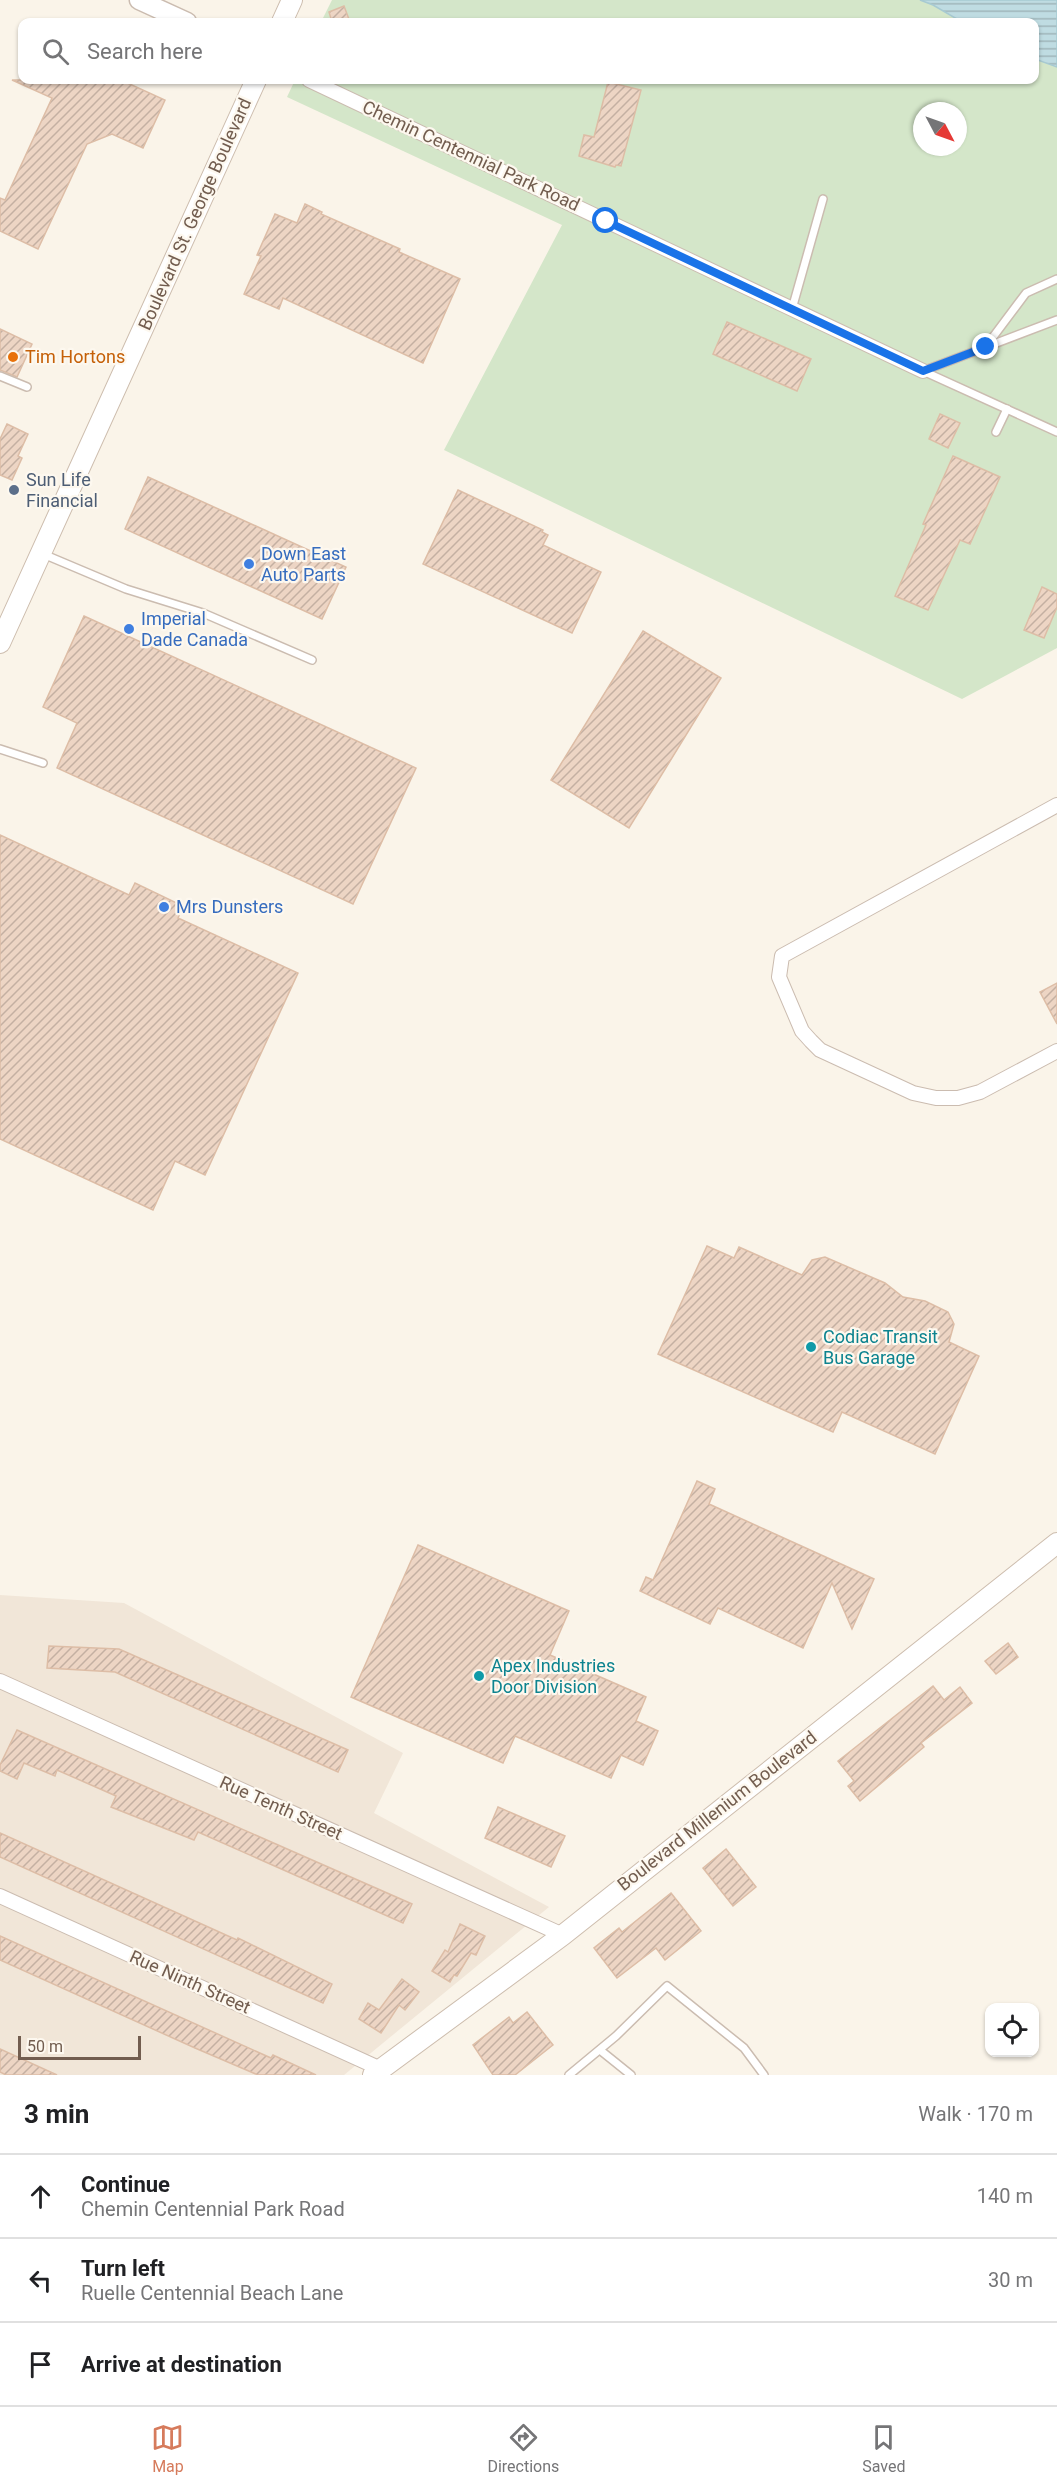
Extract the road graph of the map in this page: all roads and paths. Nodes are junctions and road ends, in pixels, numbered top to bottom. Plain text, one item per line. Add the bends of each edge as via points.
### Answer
1 (139, 0) edge
2 (292, 0) edge
3 (178, 18) edge
4 (284, 18) edge
5 (254, 84) edge
6 (317, 84) edge
7 (823, 199) dead end
8 (1057, 279) edge
9 (792, 309) junction
10 (1057, 320) edge
11 (986, 347) junction
12 (923, 371) junction
13 (0, 376) edge
14 (27, 387) dead end
15 (1007, 409) junction
16 (996, 432) dead end
17 (1057, 432) edge
18 (41, 553) junction
19 (0, 643) edge
20 (312, 660) dead end
21 (0, 749) edge
22 (43, 763) dead end
23 (1057, 805) edge
24 (1057, 1050) edge
25 (1057, 1543) edge
26 (0, 1681) edge
27 (0, 1896) edge
28 (563, 1935) junction
29 (600, 2050) junction
30 (377, 2072) edge
31 (569, 2075) edge
32 (631, 2075) edge
33 (764, 2075) edge

1 - 3 street
2 - 4 main road
5 - 18 main road, Boulevard St. George Boulevard
6 - 9 street, Chemin Centennial Park Road
7 - 9 lane
8 - 11 lane via 1026,292
9 - 12 street, Chemin Centennial Park Road
10 - 11 lane
11 - 12 lane
12 - 15 lane, Chemin Centennial Park Road
13 - 14 lane
15 - 16 lane
15 - 17 lane, Chemin Centennial Park Road
18 - 19 main road, Boulevard St. George Boulevard
18 - 20 lane via 126,589 203,613
21 - 22 lane
23 - 24 street via 782,956 779,977 802,1031 820,1050 913,1093 958,1098 980,1092
25 - 28 main road, Boulevard Millenium Boulevard
26 - 28 street, Rue Tenth Street
27 - 30 street, Rue Ninth Street
28 - 30 main road, Boulevard Millenium Boulevard
29 - 31 lane
29 - 32 lane
29 - 33 lane via 667,1986 744,2048

